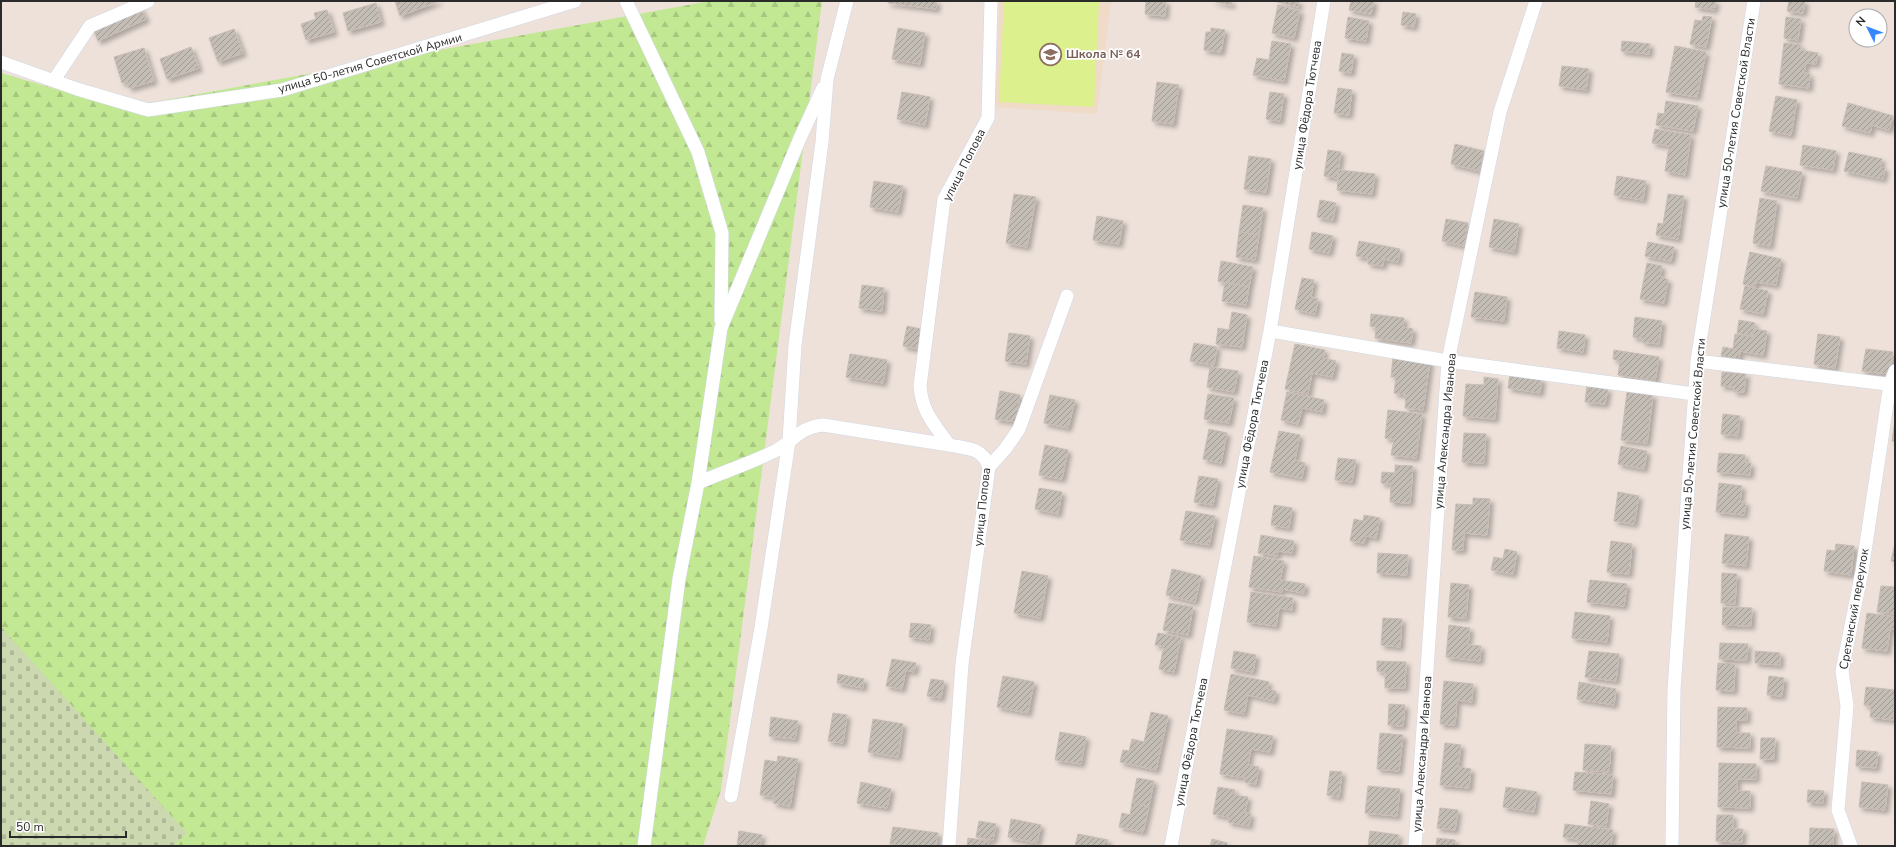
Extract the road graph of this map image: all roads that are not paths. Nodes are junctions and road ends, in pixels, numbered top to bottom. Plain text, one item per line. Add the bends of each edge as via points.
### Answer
1 (148, 1) edge
2 (575, 1) edge
3 (626, 1) edge
4 (847, 1) edge
5 (991, 1) edge
6 (1324, 1) edge
7 (1536, 1) edge
8 (1754, 1) edge
9 (1, 62) edge
10 (827, 79) junction
11 (54, 80) junction
12 (1067, 296) dead end
13 (721, 328) junction
14 (1270, 331) junction
15 (1448, 361) junction
16 (1697, 361) junction
17 (1895, 371) edge
18 (1893, 384) edge
19 (1694, 394) junction
20 (789, 441) junction
21 (949, 444) junction
22 (989, 467) junction
23 (698, 483) junction
24 (731, 796) dead end
25 (644, 846) edge
26 (949, 846) edge
27 (1171, 846) edge
28 (1416, 846) edge
29 (1672, 846) edge
30 (1851, 846) edge

1 - 11 street via 90,26
2 - 11 street, улица 50-летия Советской Армии via 274,91 148,110
3 - 13 street via 698,152 722,233
4 - 10 street
5 - 21 street, улица Попова via 988,118 944,199 920,386 921,401 927,416
6 - 14 street, улица Фёдора Тютчева
7 - 15 street, улица Александра Иванова via 1500,112
8 - 16 street, улица 50-летия Советской Власти
9 - 11 street, улица 50-летия Советской Армии
10 - 13 street
10 - 20 street via 822,142 795,345
12 - 22 street via 1019,429
13 - 23 street
14 - 15 street
14 - 27 street, улица Фёдора Тютчева
15 - 19 street
15 - 28 street, улица Александра Иванова
16 - 18 street
16 - 19 street, улица 50-летия Советской Власти
17 - 18 street, Сретенский переулок
18 - 30 street, Сретенский переулок via 1862,571 1842,671 1847,706 1838,810
19 - 29 street, улица 50-летия Советской Власти via 1674,690
20 - 21 street via 802,430 823,425
20 - 23 street via 776,450
20 - 24 street via 761,628
21 - 22 street, улица Попова via 978,451 986,457
22 - 26 street, улица Попова via 962,664
23 - 25 street via 679,580

